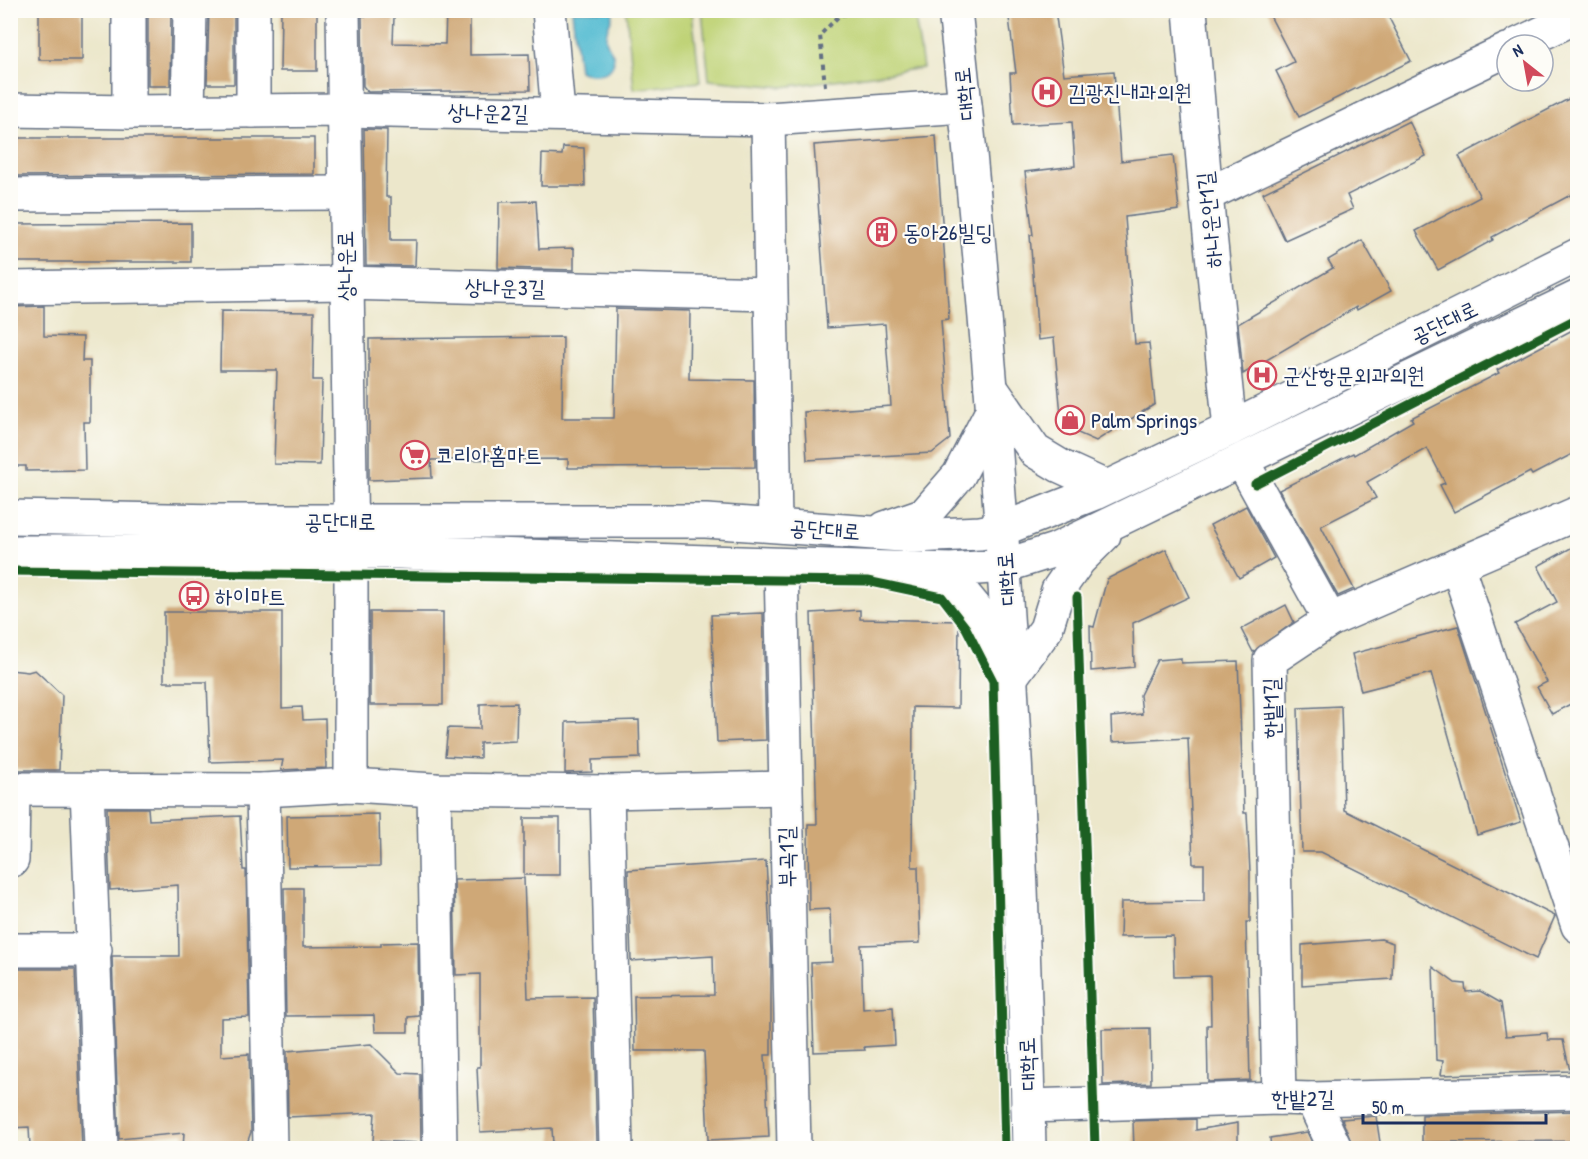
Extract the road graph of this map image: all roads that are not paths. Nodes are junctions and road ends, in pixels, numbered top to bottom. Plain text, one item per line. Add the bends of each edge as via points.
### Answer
1 (129, 10) edge
2 (190, 10) edge
3 (253, 10) edge
4 (343, 10) edge
5 (549, 10) edge
6 (955, 10) edge
7 (1190, 10) edge
8 (1578, 16) edge
9 (1542, 33) edge
10 (1495, 56) edge
11 (965, 106) junction
12 (10, 110) edge
13 (343, 110) junction
14 (188, 111) junction
15 (253, 111) junction
16 (129, 112) junction
17 (558, 113) junction
18 (768, 119) junction
19 (344, 193) junction
20 (10, 195) edge
21 (1206, 195) junction
22 (1578, 255) edge
23 (345, 283) junction
24 (10, 288) edge
25 (769, 294) junction
26 (1578, 297) edge
27 (992, 399) junction
28 (1230, 429) junction
29 (1242, 461) junction
30 (1106, 487) junction
31 (1578, 513) edge
32 (10, 517) edge
33 (1122, 518) junction
34 (775, 525) junction
35 (1003, 529) junction
36 (874, 533) junction
37 (350, 537) junction
38 (10, 552) edge
39 (1457, 565) junction
40 (781, 566) junction
41 (1004, 566) junction
42 (902, 569) junction
43 (1330, 620) junction
44 (1011, 687) junction
45 (351, 786) junction
46 (784, 788) junction
47 (12, 789) edge
48 (87, 789) junction
49 (264, 790) junction
50 (434, 790) junction
51 (607, 792) junction
52 (12, 860) edge
53 (1578, 926) edge
54 (10, 950) edge
55 (95, 950) junction
56 (1578, 1092) edge
57 (1278, 1098) junction
58 (1312, 1099) junction
59 (1028, 1106) junction
60 (101, 1149) edge
61 (270, 1149) edge
62 (440, 1149) edge
63 (616, 1149) edge
64 (794, 1149) edge
65 (1029, 1149) edge
66 (1335, 1149) edge

1 - 16 street
2 - 14 street
3 - 15 street
4 - 13 street, 상나운로
5 - 17 street
6 - 11 street, 대학로
7 - 21 street, 하나운안1길
8 - 9 street
10 - 21 street
11 - 18 street, 상나운2길
11 - 27 street, 대학로
12 - 16 street, 상나운2길
13 - 15 street, 상나운2길
13 - 17 street, 상나운2길
13 - 19 street, 상나운로
14 - 15 street, 상나운2길
14 - 16 street, 상나운2길
17 - 18 street, 상나운2길
18 - 25 street
19 - 20 street
19 - 23 street, 상나운로
21 - 28 street, 하나운안1길
22 - 28 street, 공단대로
23 - 24 street, 상나운3길
23 - 25 street, 상나운3길
23 - 37 street, 상나운로
25 - 34 street
26 - 29 street, 공단대로
27 - 30 street via 1035,451
27 - 35 street, 대학로
27 - 36 street via 959,474 926,514
28 - 30 street, 공단대로
29 - 33 street, 공단대로
29 - 43 street
30 - 35 street, 공단대로
31 - 39 street, 한밭1길
32 - 37 street, 공단대로
33 - 41 street, 공단대로 via 1055,550
33 - 44 street via 1078,560 1058,590 1046,629
34 - 36 street, 공단대로
34 - 37 street, 공단대로 via 706,521
35 - 36 street, 공단대로 via 980,534
35 - 41 street, 대학로
37 - 38 street, 공단대로
37 - 40 street, 공단대로
37 - 45 street, 상나운로
39 - 43 street, 한밭1길
39 - 53 street
40 - 42 street, 공단대로
40 - 46 street, 부곡1길
41 - 42 street, 공단대로
41 - 44 street, 대학로
42 - 44 street via 957,586 984,619
43 - 57 street, 한밭1길 via 1270,660
44 - 59 street, 대학로
45 - 49 street
45 - 50 street
46 - 51 street
46 - 64 street, 부곡1길
47 - 48 street
47 - 52 street
48 - 49 street
48 - 55 street
49 - 61 street
50 - 51 street
50 - 62 street
51 - 63 street
54 - 55 street
55 - 60 street
56 - 58 street, 한밭2길
57 - 58 street, 한밭2길
57 - 59 street, 한밭2길
58 - 66 street
59 - 65 street, 대학로

